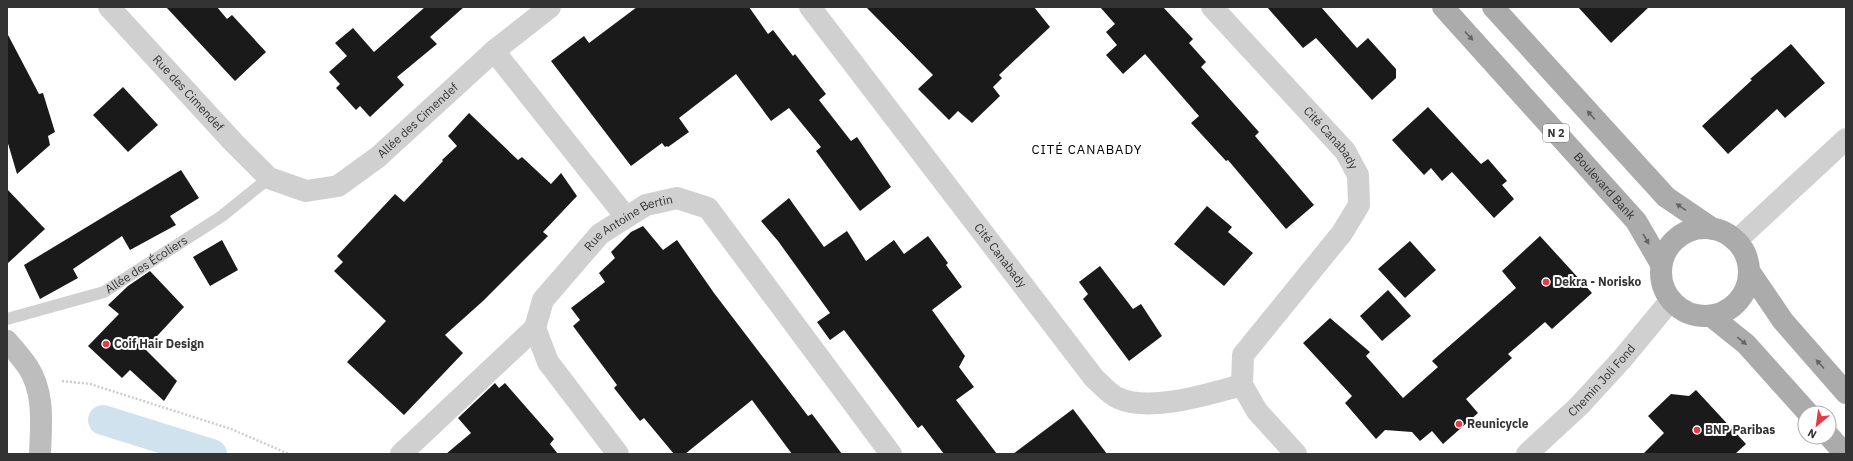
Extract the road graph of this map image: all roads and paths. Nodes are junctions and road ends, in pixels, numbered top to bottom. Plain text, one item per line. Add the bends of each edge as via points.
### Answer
1 (109, 7) edge
2 (550, 7) edge
3 (810, 7) edge
4 (1212, 7) edge
5 (1443, 7) edge
6 (1494, 7) edge
7 (494, 51) junction
8 (1846, 139) edge
9 (269, 178) junction
10 (626, 217) junction
11 (1713, 229) junction
12 (1736, 241) junction
13 (1661, 264) junction
14 (1749, 271) junction
15 (1670, 301) junction
16 (1711, 316) junction
17 (7, 319) edge
18 (535, 328) junction
19 (7, 341) edge
20 (1242, 385) junction
21 (37, 387) junction
22 (1846, 393) edge
23 (1801, 405) edge
24 (1837, 445) edge
25 (40, 454) edge
26 (289, 454) edge
27 (401, 454) edge
28 (618, 454) edge
29 (892, 454) edge
30 (1296, 454) edge
31 (1528, 454) edge
32 (1845, 454) edge

1 - 9 street, Rue des Cimendef via 234,144
2 - 7 street, Allée des Cimendef
3 - 20 street, Cité Canabady via 1094,378 1118,398 1150,405 1198,397
4 - 20 street, Cité Canabady via 1345,151 1358,174 1359,205 1342,233 1243,355
5 -> 13 main road, Boulevard Bank / N 2 via 1636,221
11 -> 6 main road, N 2 via 1666,197
7 - 9 street, Allée des Cimendef via 378,157 338,186 306,191
7 - 10 street
8 - 12 street
9 - 17 lane, Allée des Écoliers via 222,216 104,292
10 - 18 street, Rue Antoine Bertin via 600,234 543,300
10 - 29 street, Rue Antoine Bertin via 646,205 677,198 708,208
11 - 12 main road, N 2 via 1726,233
11 - 13 main road, N 2 via 1699,228 1686,232 1674,240 1665,251
12 - 14 main road via 1743,250
13 - 15 main road, N 2 via 1660,277
14 - 16 main road via 1748,284 1743,296 1723,313
22 -> 14 main road via 1783,321
15 - 16 main road via 1696,316
15 - 31 street, Chemin Joli Fond via 1623,358
16 -> 23 main road via 1746,344
18 - 27 street
18 - 28 street via 548,362
19 - 21 street via 29,368
20 - 30 street via 1258,411
21 - 25 street via 42,413
21 - 26 path via 62,381 90,384 231,429
24 - 32 main road

